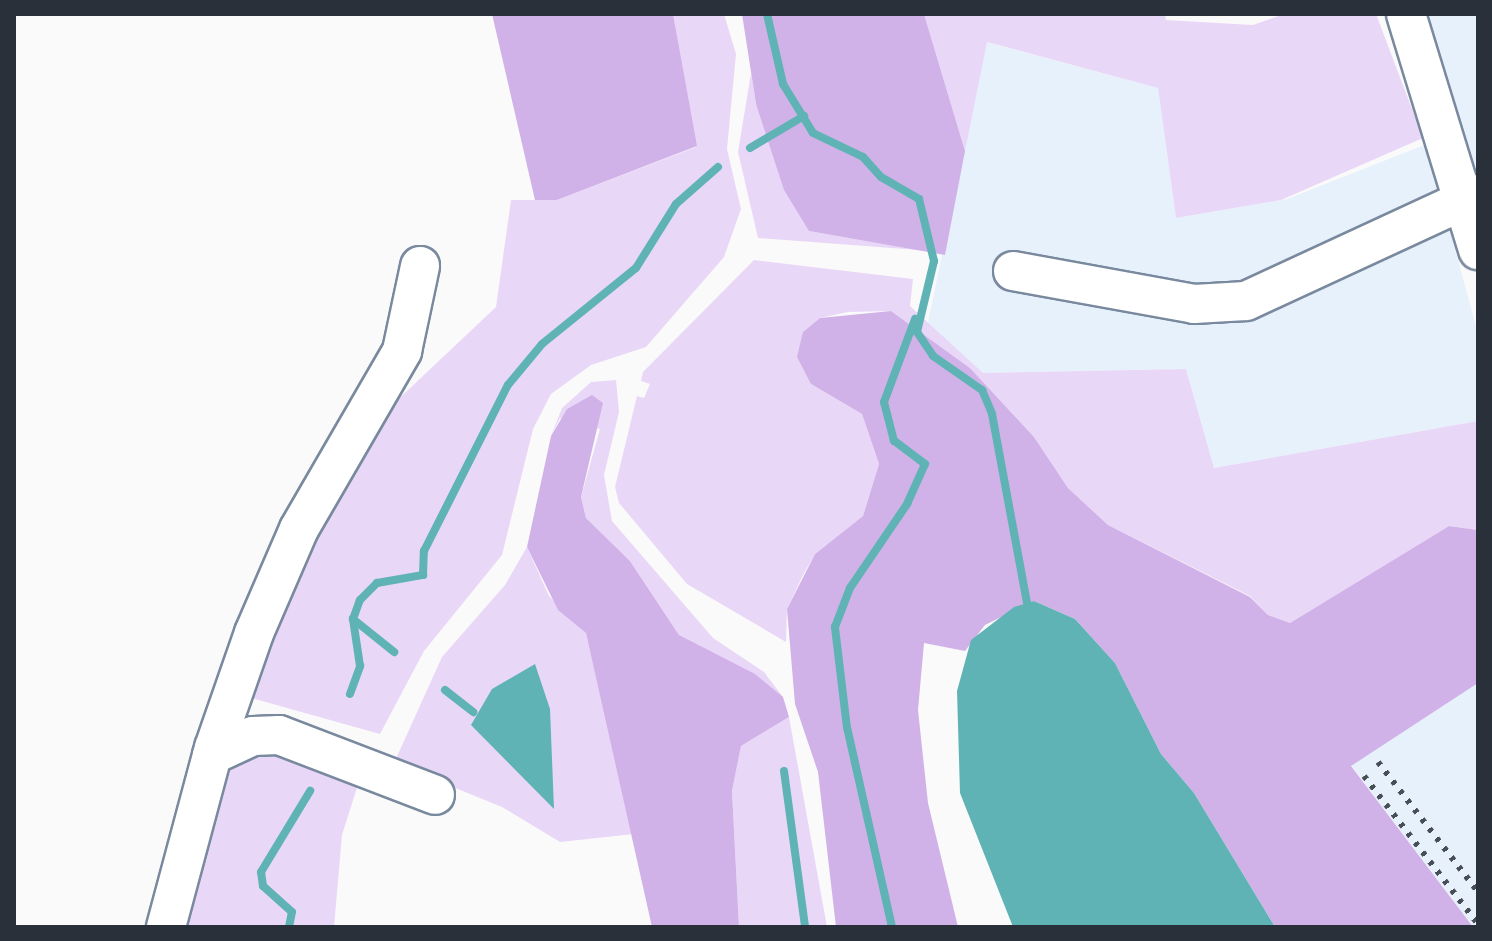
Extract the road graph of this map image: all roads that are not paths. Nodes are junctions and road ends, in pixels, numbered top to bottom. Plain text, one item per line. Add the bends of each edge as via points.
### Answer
1 (1406, 14) edge
2 (1472, 198) edge
3 (1478, 250) edge
4 (420, 266) dead end
5 (1013, 271) dead end
6 (212, 755) junction
7 (435, 795) dead end
8 (166, 927) edge

1 - 2 street
2 - 3 street
2 - 5 street via 1246,301 1194,304
4 - 6 street via 402,351 299,529
6 - 7 street via 253,736 279,735
6 - 8 street

